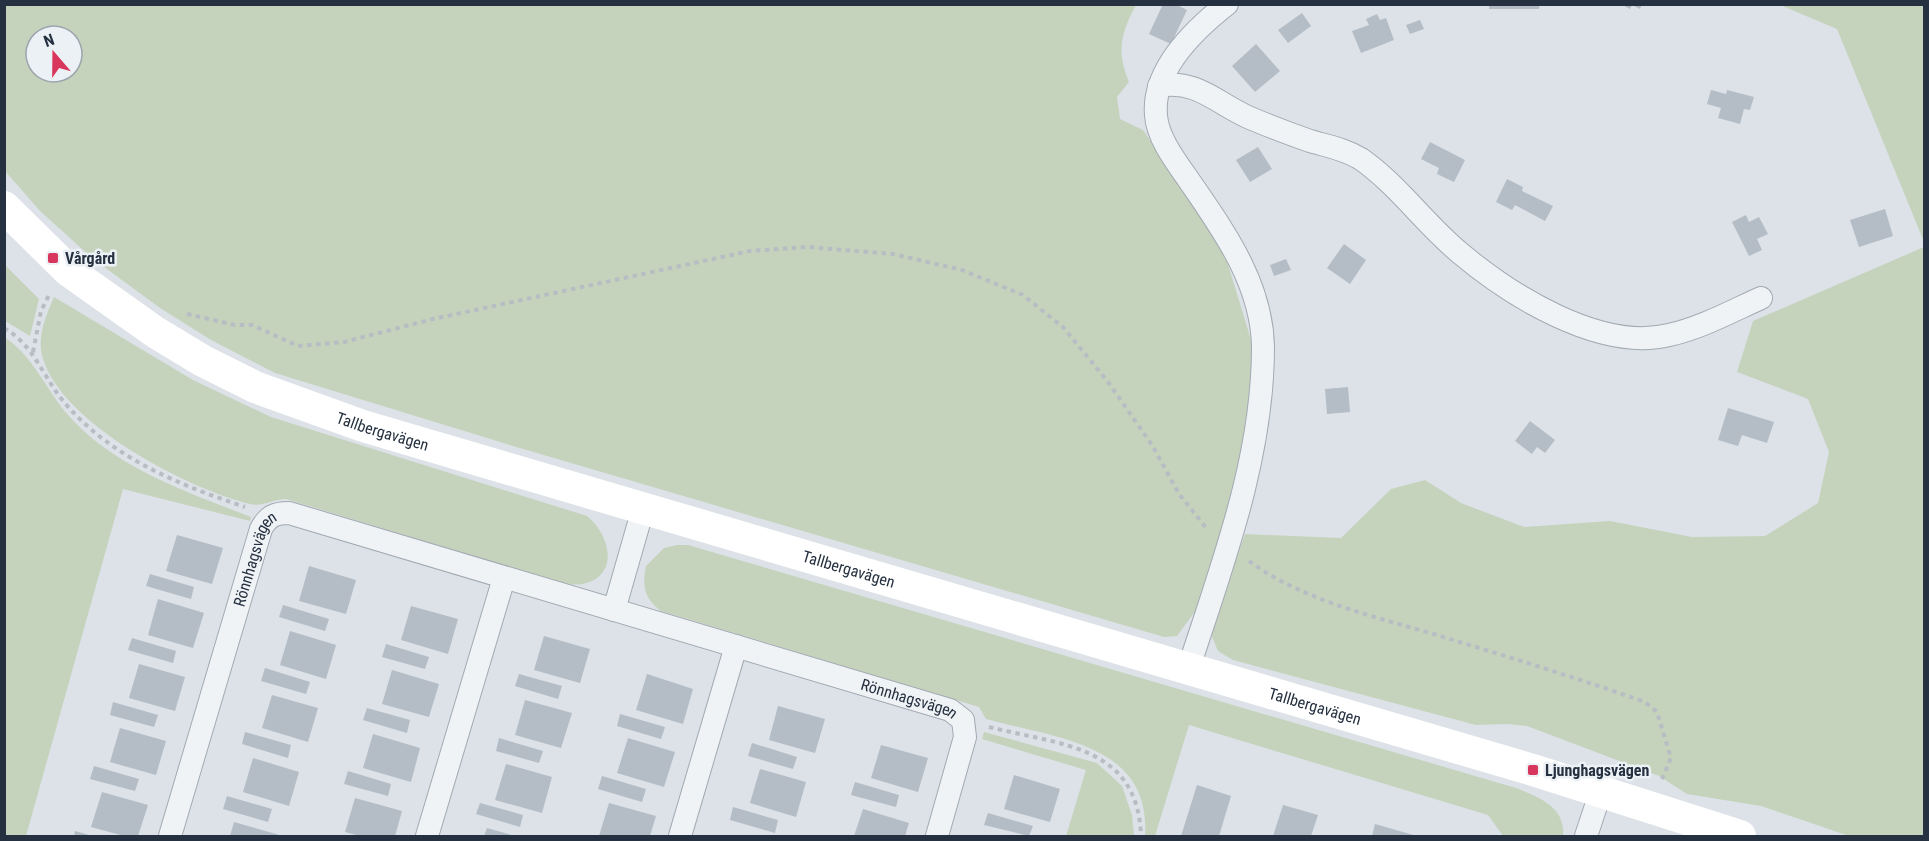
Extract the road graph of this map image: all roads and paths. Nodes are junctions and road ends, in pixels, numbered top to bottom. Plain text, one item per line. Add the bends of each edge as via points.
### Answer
1 (1227, 4) edge
2 (1159, 86) junction
3 (4, 207) edge
4 (69, 271) junction
5 (1761, 298) dead end
6 (135, 318) junction
7 (4, 328) edge
8 (33, 353) junction
9 (643, 509) junction
10 (271, 515) junction
11 (1228, 546) junction
12 (504, 578) junction
13 (614, 610) junction
14 (736, 646) junction
15 (1188, 670) junction
16 (963, 720) junction
17 (1659, 785) dead end
18 (1601, 792) junction
19 (170, 837) edge
20 (427, 837) edge
21 (680, 837) edge
22 (937, 837) edge
23 (1141, 837) edge
24 (1586, 837) edge
25 (1740, 837) edge

1 - 2 street via 1200,26 1179,51
2 - 5 street via 1191,86 1249,117 1360,159 1459,253 1525,300 1566,321 1611,334 1667,336
2 - 11 street via 1156,115 1161,132 1232,244 1259,312 1263,346 1257,429 1247,482
3 - 4 street, Tallbergavägen
4 - 6 street, Tallbergavägen
4 - 8 path via 41,310
6 - 9 street, Tallbergavägen via 203,361 255,387 363,426
6 - 11 path via 188,314 252,325 298,346 344,342 750,252 807,248 893,254 962,270 1023,295 1064,327 1152,445 1179,494 1209,531
7 - 8 path
8 - 10 path via 65,404 141,465 186,486
9 - 13 street
9 - 15 street, Tallbergavägen
10 - 12 street, Rönnhagsvägen via 289,513
10 - 19 street, Rönnhagsvägen via 261,529
11 - 15 street
11 - 17 path via 1266,573 1326,599 1645,702 1657,712 1671,758
12 - 13 street, Rönnhagsvägen
12 - 20 street
13 - 14 street, Rönnhagsvägen
14 - 16 street, Rönnhagsvägen via 950,710
14 - 21 street
15 - 18 street, Tallbergavägen
16 - 22 street, Rönnhagsvägen via 964,737
16 - 23 path via 1102,759 1131,789
18 - 24 street
18 - 25 street, Tallbergavägen

